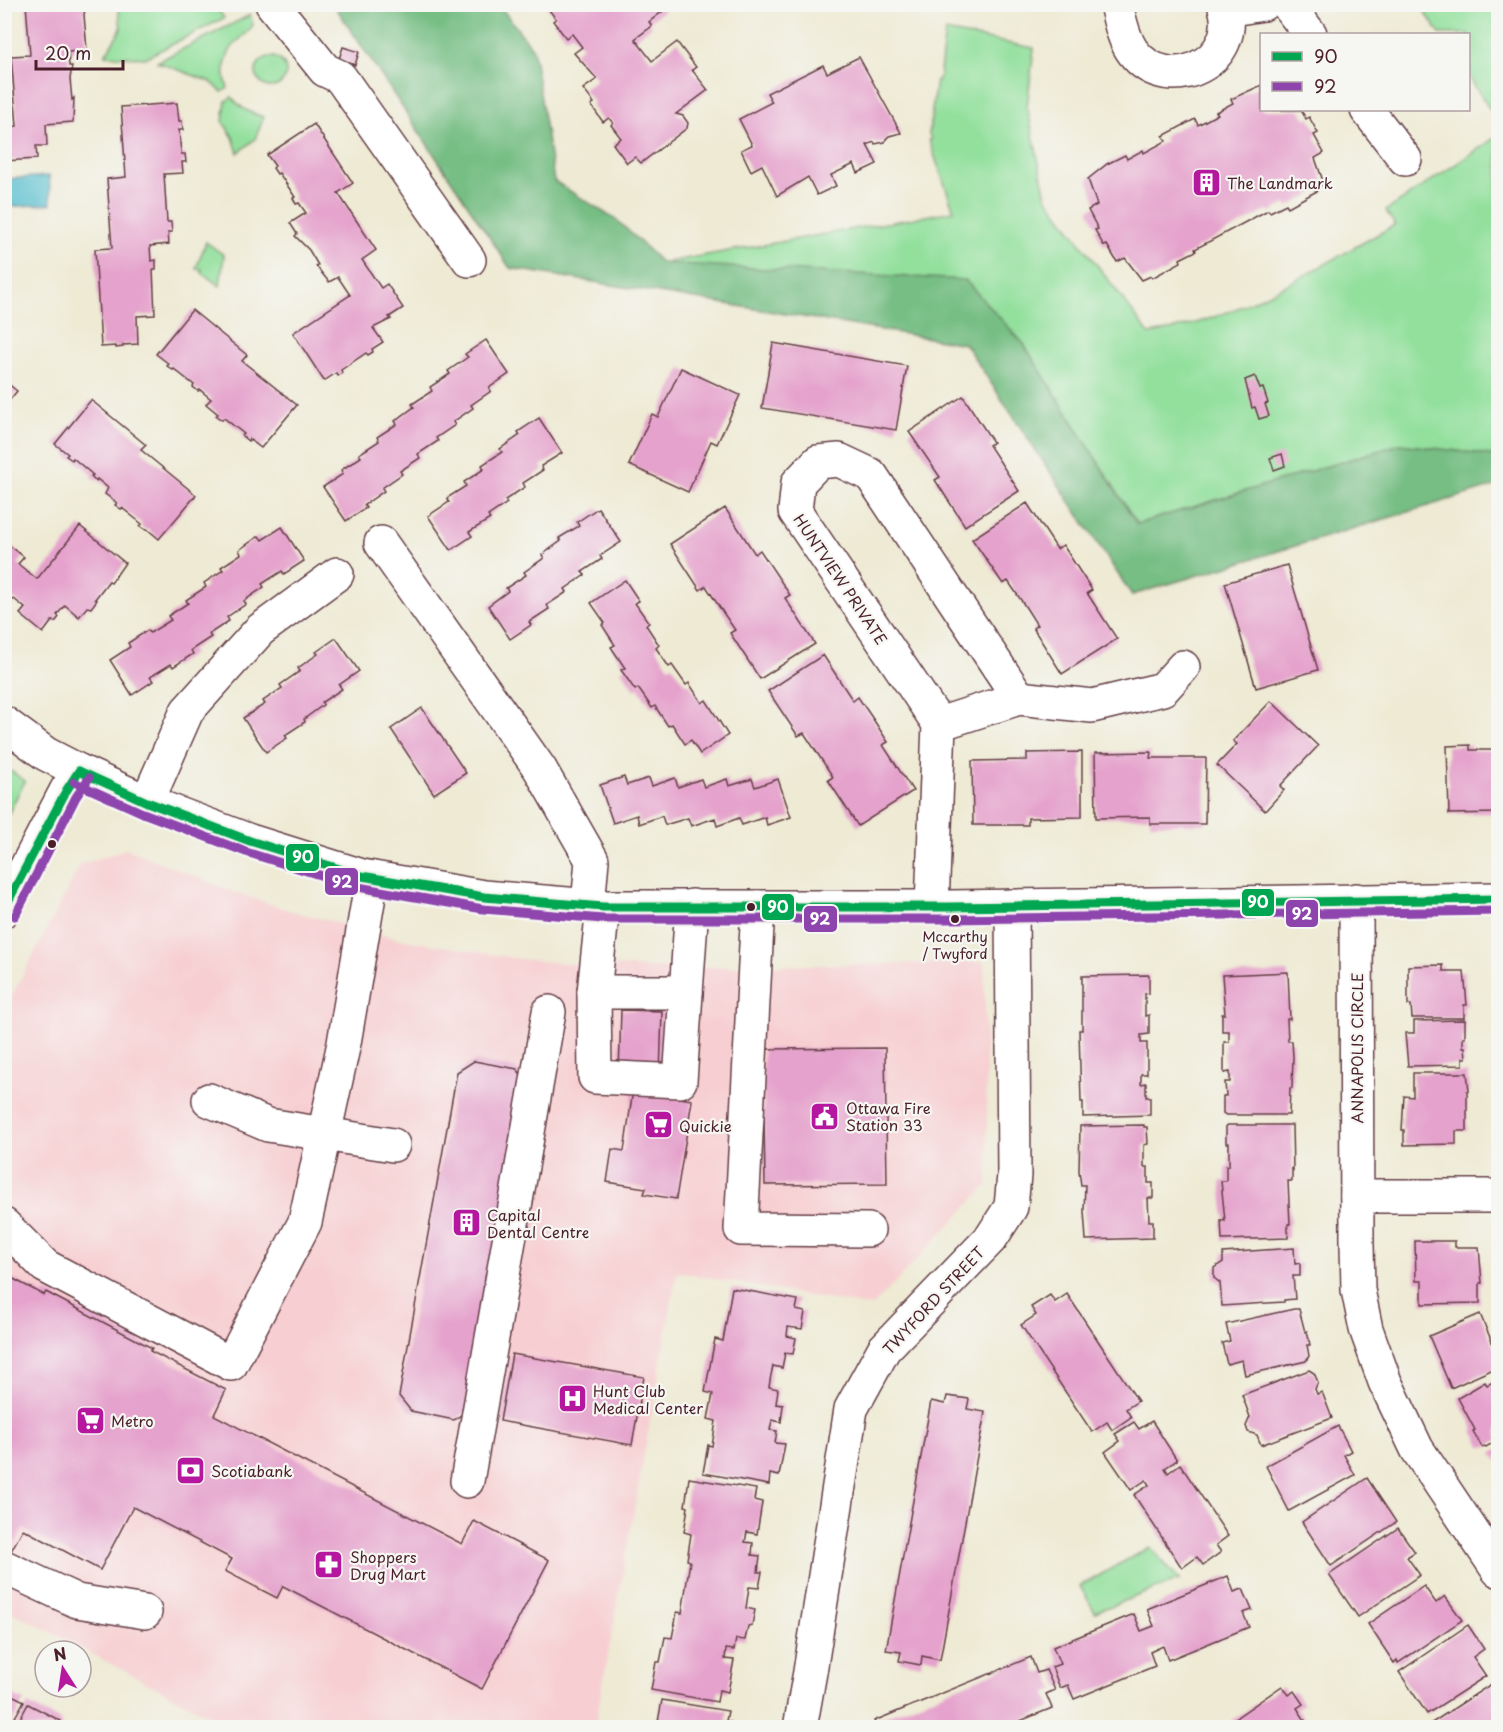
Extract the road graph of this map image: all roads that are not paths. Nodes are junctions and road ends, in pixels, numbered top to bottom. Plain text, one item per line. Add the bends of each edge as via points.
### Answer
1 (272, 4) edge
2 (1116, 4) edge
3 (1263, 4) edge
4 (1287, 4) edge
5 (1225, 8) edge
6 (1309, 33) edge
7 (1368, 111) edge
8 (1405, 159) dead end
9 (469, 260) dead end
10 (381, 543) dead end
11 (337, 574) dead end
12 (1183, 667) dead end
13 (1019, 698) junction
14 (4, 723) edge
15 (939, 724) junction
16 (79, 771) junction
17 (147, 802) junction
18 (372, 878) junction
19 (1498, 899) edge
20 (1356, 900) junction
21 (595, 906) junction
22 (692, 906) junction
23 (932, 906) junction
24 (1012, 906) junction
25 (758, 907) junction
26 (4, 910) edge
27 (594, 992) junction
28 (686, 992) junction
29 (549, 1012) dead end
30 (209, 1100) dead end
31 (325, 1133) junction
32 (393, 1145) dead end
33 (1357, 1196) junction
34 (1498, 1196) edge
35 (4, 1225) edge
36 (868, 1230) dead end
37 (467, 1481) dead end
38 (4, 1567) edge
39 (1498, 1570) edge
40 (145, 1612) dead end
41 (800, 1728) edge

1 - 9 street via 325,70 340,77
2 - 5 street via 1132,51 1145,64 1170,73 1202,67 1216,54 1227,30
3 - 5 street
4 - 6 street
7 - 8 street
10 - 21 street via 540,769 592,860
11 - 17 street via 260,630 187,711
12 - 13 street via 1163,689 1092,706
13 - 15 street
13 - 15 street, HUNTVIEW PRIVATE via 871,475 840,460 818,462 798,483 795,511
14 - 16 street via 46,754
15 - 23 street
16 - 17 street
16 - 26 street
17 - 18 street via 250,841
18 - 21 street via 484,897
18 - 31 street
19 - 20 street
20 - 24 street
20 - 33 street, ANNAPOLIS CIRCLE
21 - 22 street
21 - 27 street
22 - 25 street
22 - 28 street
23 - 24 street
23 - 25 street
24 - 41 street, TWYFORD STREET via 1011,1207 991,1238 884,1349 851,1409
25 - 36 street via 741,1229
27 - 28 street
27 - 28 street via 595,1077 680,1081
29 - 37 street
30 - 31 street via 268,1125
31 - 32 street
31 - 35 street via 305,1222 231,1364 45,1266
33 - 34 street
33 - 39 street, ANNAPOLIS CIRCLE via 1358,1290 1384,1382 1417,1449
38 - 40 street via 77,1601

